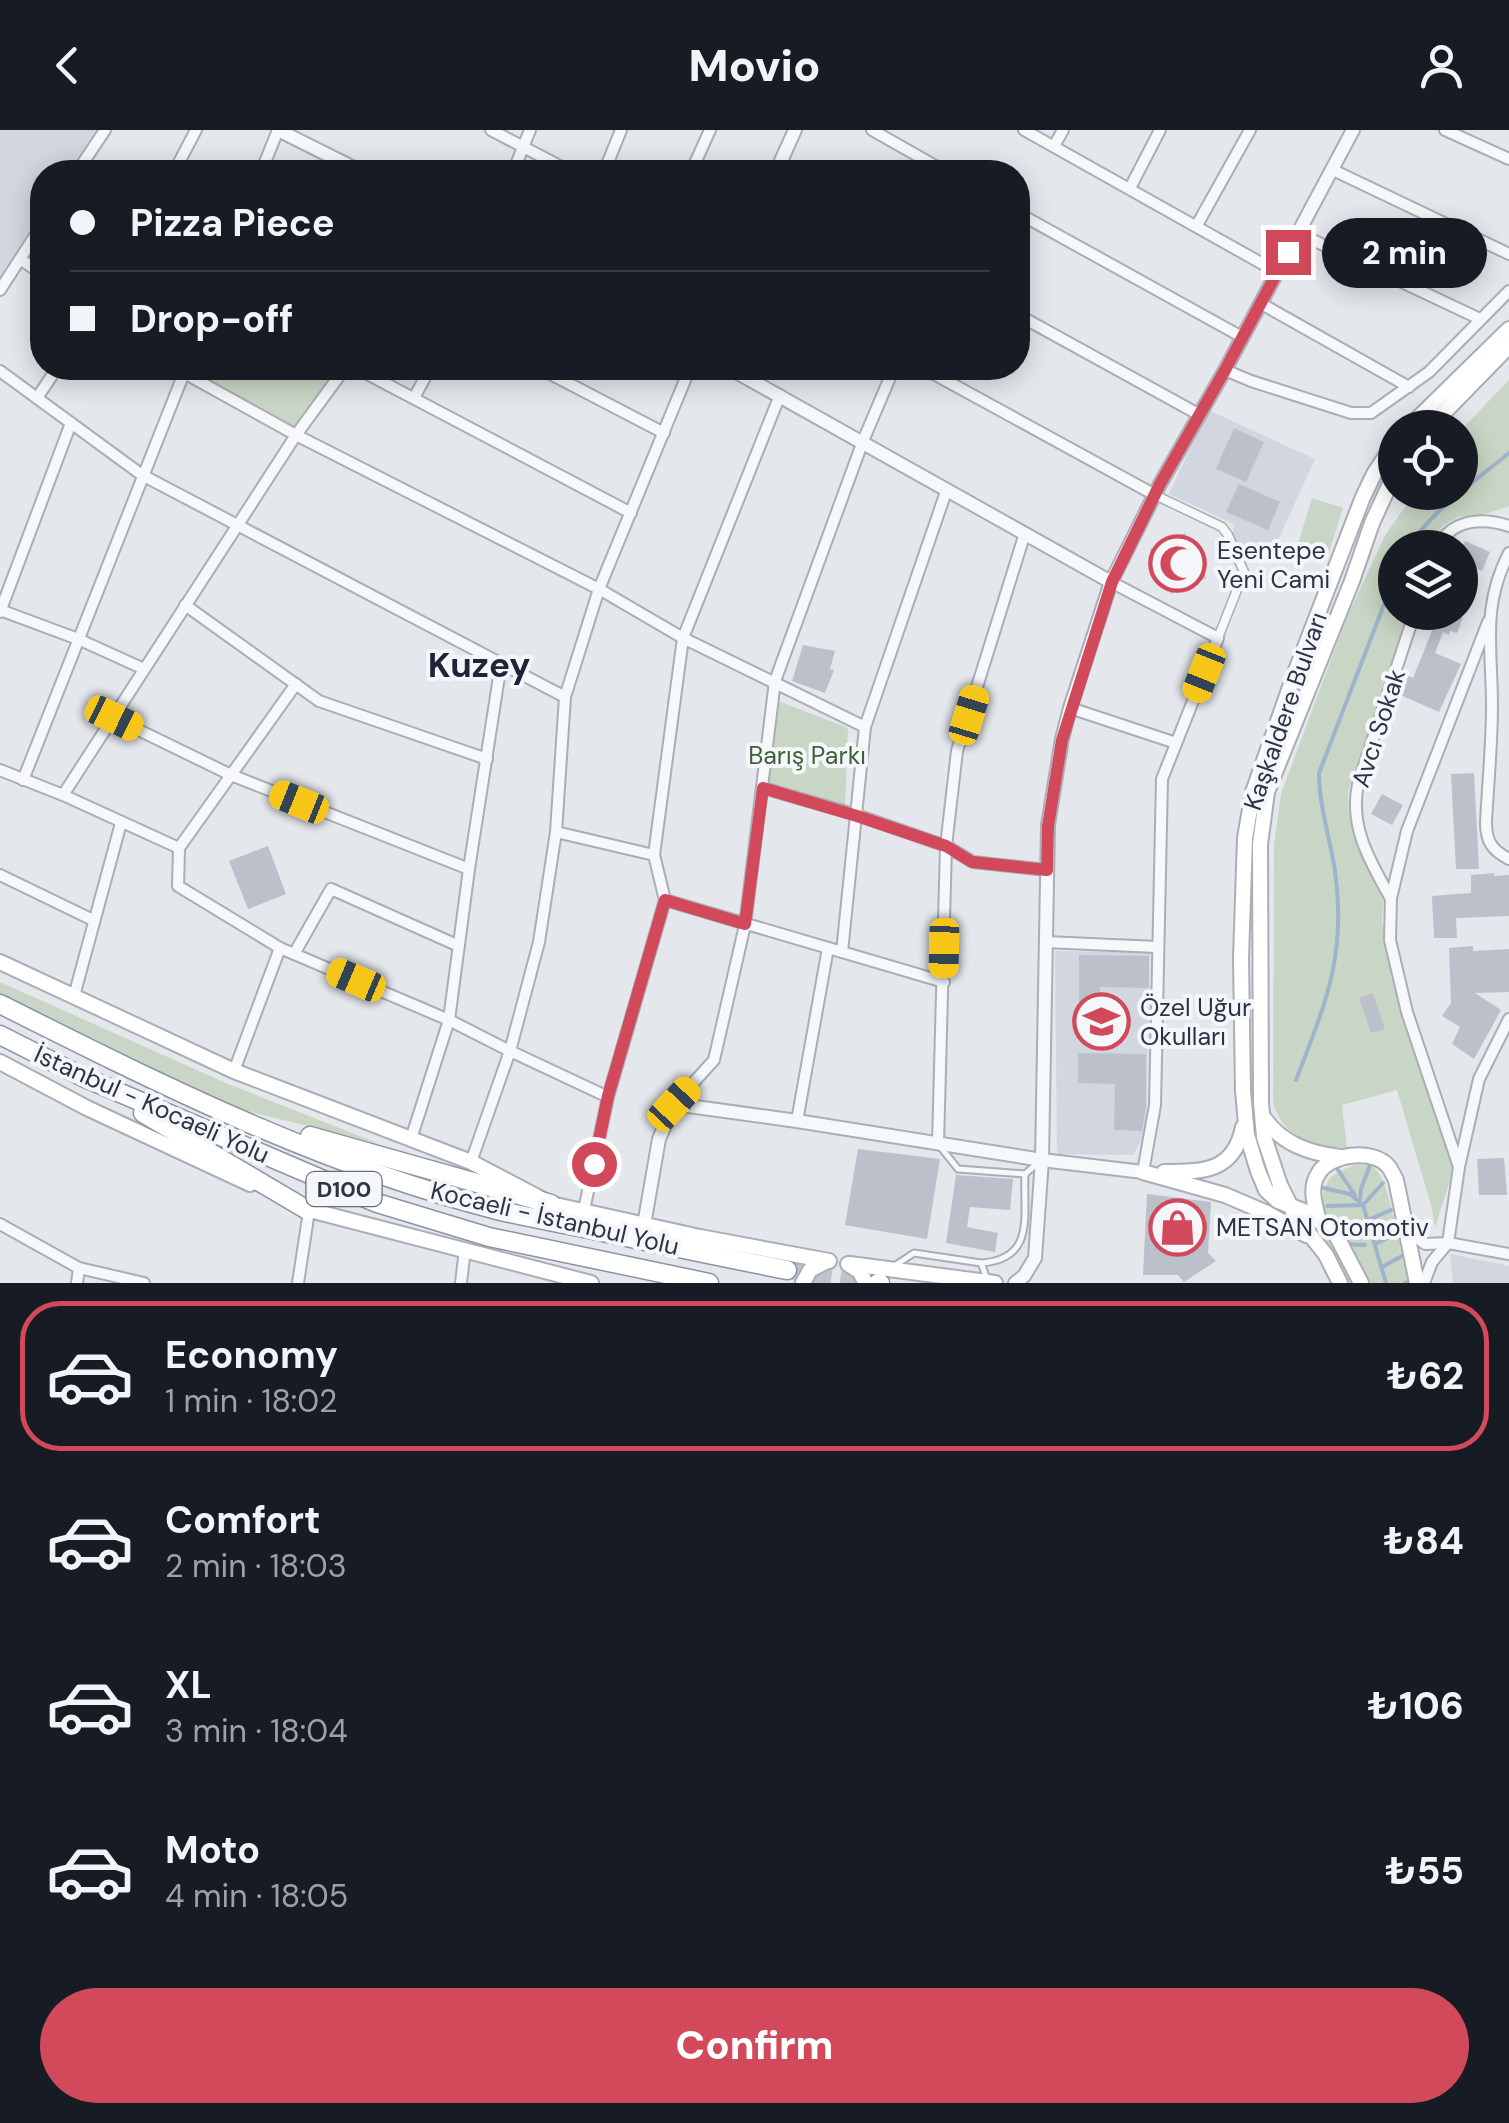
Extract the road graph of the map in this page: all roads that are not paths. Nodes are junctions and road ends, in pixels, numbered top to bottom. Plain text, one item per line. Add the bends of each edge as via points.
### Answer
1 (105, 130) edge
2 (196, 130) edge
3 (278, 130) edge
4 (491, 130) edge
5 (530, 130) edge
6 (621, 130) edge
7 (710, 130) edge
8 (795, 130) edge
9 (872, 130) edge
10 (1024, 130) edge
11 (1063, 130) edge
12 (1160, 130) edge
13 (1250, 130) edge
14 (1353, 130) edge
15 (1445, 130) edge
16 (524, 146) junction
17 (1054, 146) junction
18 (85, 160) edge
19 (180, 160) edge
20 (265, 160) edge
21 (338, 160) edge
22 (518, 160) edge
23 (550, 160) edge
24 (609, 160) edge
25 (696, 160) edge
26 (781, 160) edge
27 (925, 160) edge
28 (1509, 160) edge
29 (1333, 170) junction
30 (1130, 188) junction
31 (1030, 220) edge
32 (1197, 226) junction
33 (1298, 233) junction
34 (30, 244) edge
35 (1509, 254) edge
36 (20, 259) junction
37 (30, 266) edge
38 (1277, 272) junction
39 (0, 290) edge
40 (1509, 291) edge
41 (1260, 303) junction
42 (1480, 319) junction
43 (1030, 322) edge
44 (1509, 329) edge
45 (1242, 337) junction
46 (1509, 346) edge
47 (1225, 370) junction
48 (0, 371) edge
49 (48, 380) edge
50 (178, 380) edge
51 (200, 380) edge
52 (336, 380) edge
53 (379, 380) edge
54 (424, 380) edge
55 (561, 380) edge
56 (685, 380) edge
57 (752, 380) edge
58 (889, 380) edge
59 (945, 380) edge
60 (1409, 387) junction
61 (780, 395) junction
62 (37, 398) junction
63 (414, 398) junction
64 (1426, 410) edge
65 (1447, 410) edge
66 (1198, 414) junction
67 (72, 424) junction
68 (664, 433) junction
69 (296, 435) junction
70 (863, 441) junction
71 (1378, 468) edge
72 (142, 475) junction
73 (947, 489) junction
74 (1155, 494) junction
75 (1378, 510) edge
76 (631, 512) junction
77 (237, 526) junction
78 (1509, 526) edge
79 (1452, 530) edge
80 (1025, 533) junction
81 (1509, 553) edge
82 (1112, 582) junction
83 (598, 590) junction
84 (185, 605) junction
85 (0, 611) edge
86 (1488, 622) junction
87 (1409, 630) edge
88 (683, 638) junction
89 (1218, 638) junction
90 (78, 639) junction
91 (501, 664) junction
92 (144, 669) junction
93 (775, 681) junction
94 (296, 684) junction
95 (565, 697) junction
96 (1070, 708) junction
97 (114, 718) junction
98 (865, 727) junction
99 (1176, 743) junction
100 (487, 759) junction
101 (0, 770) edge
102 (231, 775) junction
103 (23, 780) junction
104 (763, 788) junction
105 (63, 795) junction
106 (857, 816) junction
107 (120, 822) junction
108 (556, 832) junction
109 (946, 846) junction
110 (179, 848) junction
111 (654, 855) junction
112 (1509, 859) edge
113 (469, 870) junction
114 (1047, 870) junction
115 (0, 875) edge
116 (1391, 898) junction
117 (665, 900) junction
118 (92, 920) junction
119 (745, 924) junction
120 (1046, 942) junction
121 (458, 946) junction
122 (280, 948) junction
123 (828, 948) junction
124 (1158, 948) junction
125 (842, 952) junction
126 (294, 954) junction
127 (0, 962) edge
128 (944, 982) junction
129 (74, 996) junction
130 (0, 1004) edge
131 (1509, 1019) edge
132 (449, 1020) junction
133 (0, 1035) edge
134 (510, 1051) junction
135 (0, 1062) edge
136 (234, 1071) junction
137 (82, 1077) junction
138 (608, 1096) junction
139 (674, 1104) junction
140 (228, 1113) junction
141 (1262, 1115) junction
142 (1246, 1116) junction
143 (797, 1121) junction
144 (410, 1139) junction
145 (938, 1143) junction
146 (1340, 1158) junction
147 (1042, 1160) junction
148 (471, 1162) junction
149 (1460, 1167) junction
150 (1143, 1172) junction
151 (1025, 1174) junction
152 (551, 1204) junction
153 (1291, 1206) junction
154 (584, 1210) junction
155 (309, 1211) junction
156 (1404, 1215) junction
157 (1319, 1221) junction
158 (0, 1224) edge
159 (644, 1225) junction
160 (1311, 1238) junction
161 (1448, 1244) junction
162 (465, 1249) junction
163 (1509, 1254) edge
164 (829, 1261) junction
165 (981, 1263) junction
166 (850, 1264) junction
167 (79, 1268) junction
168 (787, 1270) tunnel mouth
169 (883, 1278) edge
170 (992, 1282) edge
171 (78, 1283) edge
172 (144, 1283) edge
173 (298, 1283) edge
174 (461, 1283) edge
175 (591, 1283) edge
176 (709, 1283) edge
177 (803, 1283) edge
178 (866, 1283) edge
179 (1015, 1283) edge
180 (1340, 1283) edge
181 (1361, 1283) edge
182 (1421, 1283) edge

1 - 18 street
2 - 19 street
3 - 20 street
3 - 21 street
4 - 16 street
5 - 16 street
6 - 24 street
7 - 25 street
8 - 26 street
9 - 27 street
10 - 17 street
11 - 17 street
12 - 30 street
13 - 32 street
14 - 29 street
15 - 28 street
16 - 22 street
16 - 23 street
17 - 30 street
29 - 33 street
29 - 35 street
30 - 32 street
31 - 45 street
32 - 38 street
33 - 38 street
33 - 42 street
34 - 36 street
36 - 37 street
36 - 39 street
38 - 41 street
40 - 42 street
41 - 45 street
41 - 60 street
42 - 60 street
43 - 66 street
44 - 64 main road
45 - 47 street
46 - 65 main road
47 - 60 street via 1351,413 1379,408
47 - 66 street
48 - 62 street
49 - 62 street
50 - 72 street
51 - 69 street
52 - 69 street
53 - 63 street
54 - 63 street
55 - 68 street
56 - 68 street
57 - 61 street
58 - 70 street
59 - 74 street
61 - 70 street
61 - 88 street
62 - 67 street
63 - 76 street
66 - 74 street
67 - 72 street
67 - 85 street
68 - 76 street
69 - 77 street
69 - 83 street
70 - 73 street
70 - 93 street
71 - 142 main road, Kaşkaldere Bulvarı via 1253,792 1242,958
72 - 77 street
72 - 90 street
73 - 80 street
73 - 98 street
74 - 82 street
74 - 89 street via 1222,527 1231,541 1244,572
75 - 141 main road, Kaşkaldere Bulvarı via 1267,792 1260,844
76 - 83 street
77 - 84 street
77 - 91 street
78 - 79 street via 1469,522
80 - 82 street
80 - 109 street via 958,751
81 - 86 street
82 - 89 street
82 - 96 street
83 - 88 street
83 - 95 street
84 - 92 street
84 - 94 street
85 - 90 street
86 - 112 street via 1486,832 1492,848
86 - 116 street, Avcı Sokak via 1417,802
87 - 116 street, Avcı Sokak via 1354,806 1371,863
88 - 93 street
88 - 111 street
89 - 99 street
90 - 92 street
90 - 103 street
91 - 95 street
91 - 100 street
92 - 97 street
93 - 98 street
93 - 104 street
94 - 100 street via 319,700
94 - 102 street
95 - 108 street
96 - 99 street
96 - 114 street via 1048,826
97 - 102 street
97 - 105 street
98 - 106 street
99 - 124 street via 1162,779
100 - 113 street
101 - 103 street
102 - 110 street
102 - 113 street
103 - 105 street
104 - 106 street
104 - 119 street
105 - 107 street
106 - 109 street
106 - 125 street
107 - 110 street
107 - 118 street
108 - 111 street
108 - 134 street via 539,942
109 - 114 street via 972,862
109 - 128 street
110 - 122 street via 178,886
111 - 117 street
113 - 121 street
114 - 120 street
115 - 118 street
116 - 149 street, Avcı Sokak via 1390,940 1407,1012
117 - 119 street
117 - 138 street
118 - 129 street
119 - 123 street
119 - 139 street via 714,1060
120 - 124 street
120 - 147 street
121 - 126 street via 330,889
121 - 132 street
122 - 126 street
122 - 136 street
123 - 125 street
123 - 143 street
124 - 150 street via 1155,1106
125 - 128 street
126 - 132 street
127 - 129 main road
128 - 145 street
129 - 136 main road
130 - 140 highway, Kocaeli - İstanbul Yolu / D100
131 - 149 street via 1479,1078
132 - 134 street
132 - 144 street
133 - 137 highway, İstanbul - Kocaeli Yolu / D100
134 - 138 street
134 - 148 street
135 - 155 main road
136 - 144 main road
137 - 155 highway
137 - 176 highway, İstanbul - Kocaeli Yolu / D100 via 378,1203 489,1237
138 - 154 street
139 - 143 street
139 - 159 street via 659,1139
140 - 152 highway
140 - 168 highway, Kocaeli - İstanbul Yolu / D100 via 386,1176 497,1210
141 - 146 main road via 1294,1145
141 - 153 main road, Kaşkaldere Bulvarı
142 - 150 main road, Kaşkaldere Bulvarı via 1240,1146 1227,1160 1190,1172
142 - 153 main road, Kaşkaldere Bulvarı via 1266,1190
143 - 145 street
144 - 148 main road
145 - 147 street
145 - 151 lane via 958,1168
146 - 156 main road via 1377,1158 1389,1166
146 - 157 main road via 1318,1173
147 - 150 street
147 - 151 lane
147 - 179 street via 1035,1258
148 - 152 main road
149 - 161 street
150 - 160 main road, Kaşkaldere Bulvarı via 1225,1195
151 - 165 lane via 1021,1242 1010,1257
152 - 154 main road
153 - 157 main road, Kaşkaldere Bulvarı
153 - 160 main road, Kaşkaldere Bulvarı
154 - 159 main road
155 - 162 main road
155 - 173 street
156 - 161 street via 1425,1244
156 - 182 main road
157 - 181 main road, Kaşkaldere Bulvarı via 1334,1231
158 - 167 street
159 - 164 main road
160 - 180 main road, Kaşkaldere Bulvarı
161 - 163 street
161 - 182 street
162 - 174 street
162 - 175 main road
164 - 166 main road
164 - 177 main road via 810,1270
165 - 169 lane via 914,1254
165 - 170 lane
166 - 169 main road
166 - 178 main road
167 - 171 street
167 - 172 street
169 - 170 main road

